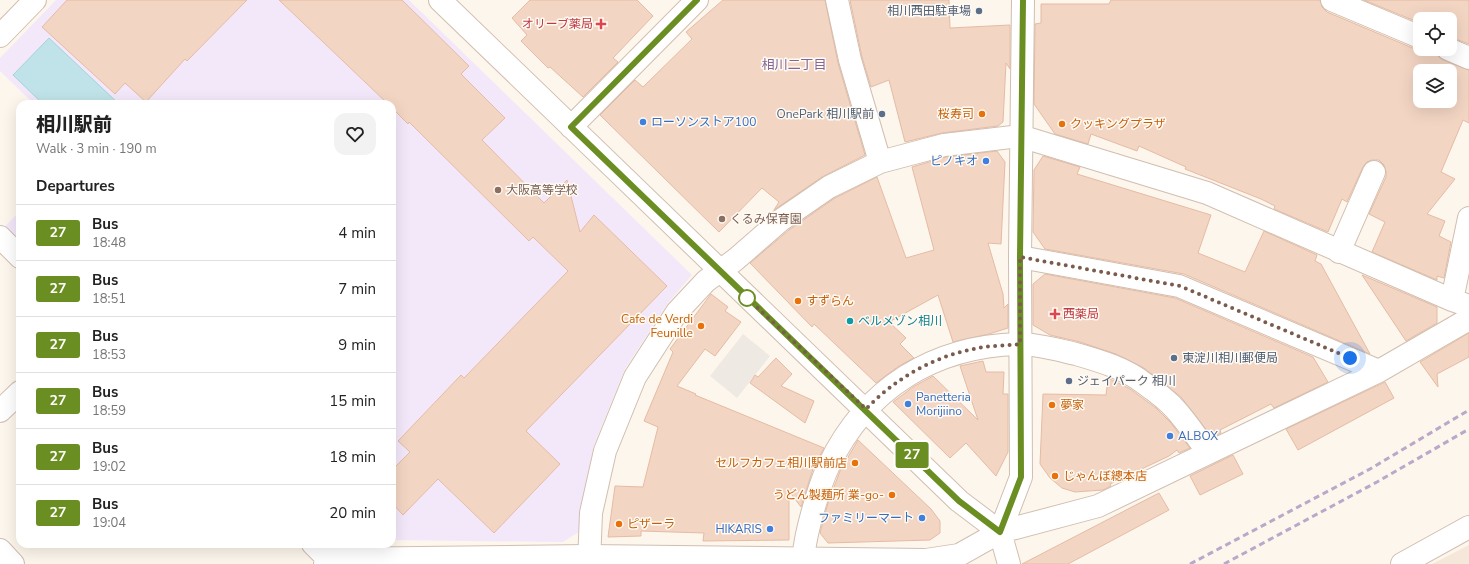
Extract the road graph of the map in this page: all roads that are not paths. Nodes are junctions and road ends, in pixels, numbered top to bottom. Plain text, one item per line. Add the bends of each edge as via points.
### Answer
1 (35, 0) edge
2 (440, 0) edge
3 (697, 0) edge
4 (837, 0) edge
5 (1023, 0) edge
6 (1332, 0) edge
7 (1413, 34) edge
8 (0, 36) edge
9 (1457, 53) edge
10 (1469, 58) edge
11 (571, 127) junction
12 (1020, 136) junction
13 (880, 162) junction
14 (1374, 172) dead end
15 (1469, 218) edge
16 (0, 237) edge
17 (1339, 252) junction
18 (16, 253) edge
19 (1020, 257) junction
20 (720, 272) junction
21 (1461, 303) edge
22 (1469, 320) edge
23 (1020, 344) junction
24 (1379, 371) junction
25 (16, 396) edge
26 (866, 409) junction
27 (0, 411) edge
28 (1208, 452) junction
29 (1469, 527) edge
30 (1000, 532) junction
31 (316, 548) edge
32 (0, 550) edge
33 (955, 559) edge
34 (589, 560) edge
35 (327, 561) edge
36 (804, 561) edge
37 (13, 564) edge
38 (1009, 564) edge
39 (1402, 564) edge

1 - 8 street
2 - 11 street
3 - 11 street
4 - 13 street via 850,60
5 - 12 street
6 - 7 street
9 - 10 street
11 - 20 street
12 - 13 street via 944,145
12 - 17 street via 1206,194
12 - 19 street
13 - 20 street via 829,187 781,220
14 - 17 street
15 - 21 street
16 - 18 street
17 - 21 street
19 - 23 street
19 - 24 street via 1180,286
20 - 26 street
20 - 34 street via 706,281 677,312 635,377 605,451 591,513
22 - 24 street
23 - 26 street via 975,348 935,360 900,379
23 - 28 street via 1061,350 1108,363 1144,383 1175,408
23 - 30 street via 1021,477
24 - 28 street
25 - 27 street
26 - 30 street via 959,501
26 - 36 street via 836,450 822,480
28 - 30 street via 1098,506
29 - 39 street
30 - 33 street
30 - 38 street
31 - 35 street
32 - 37 street
33 - 36 street
34 - 35 street
34 - 36 street

